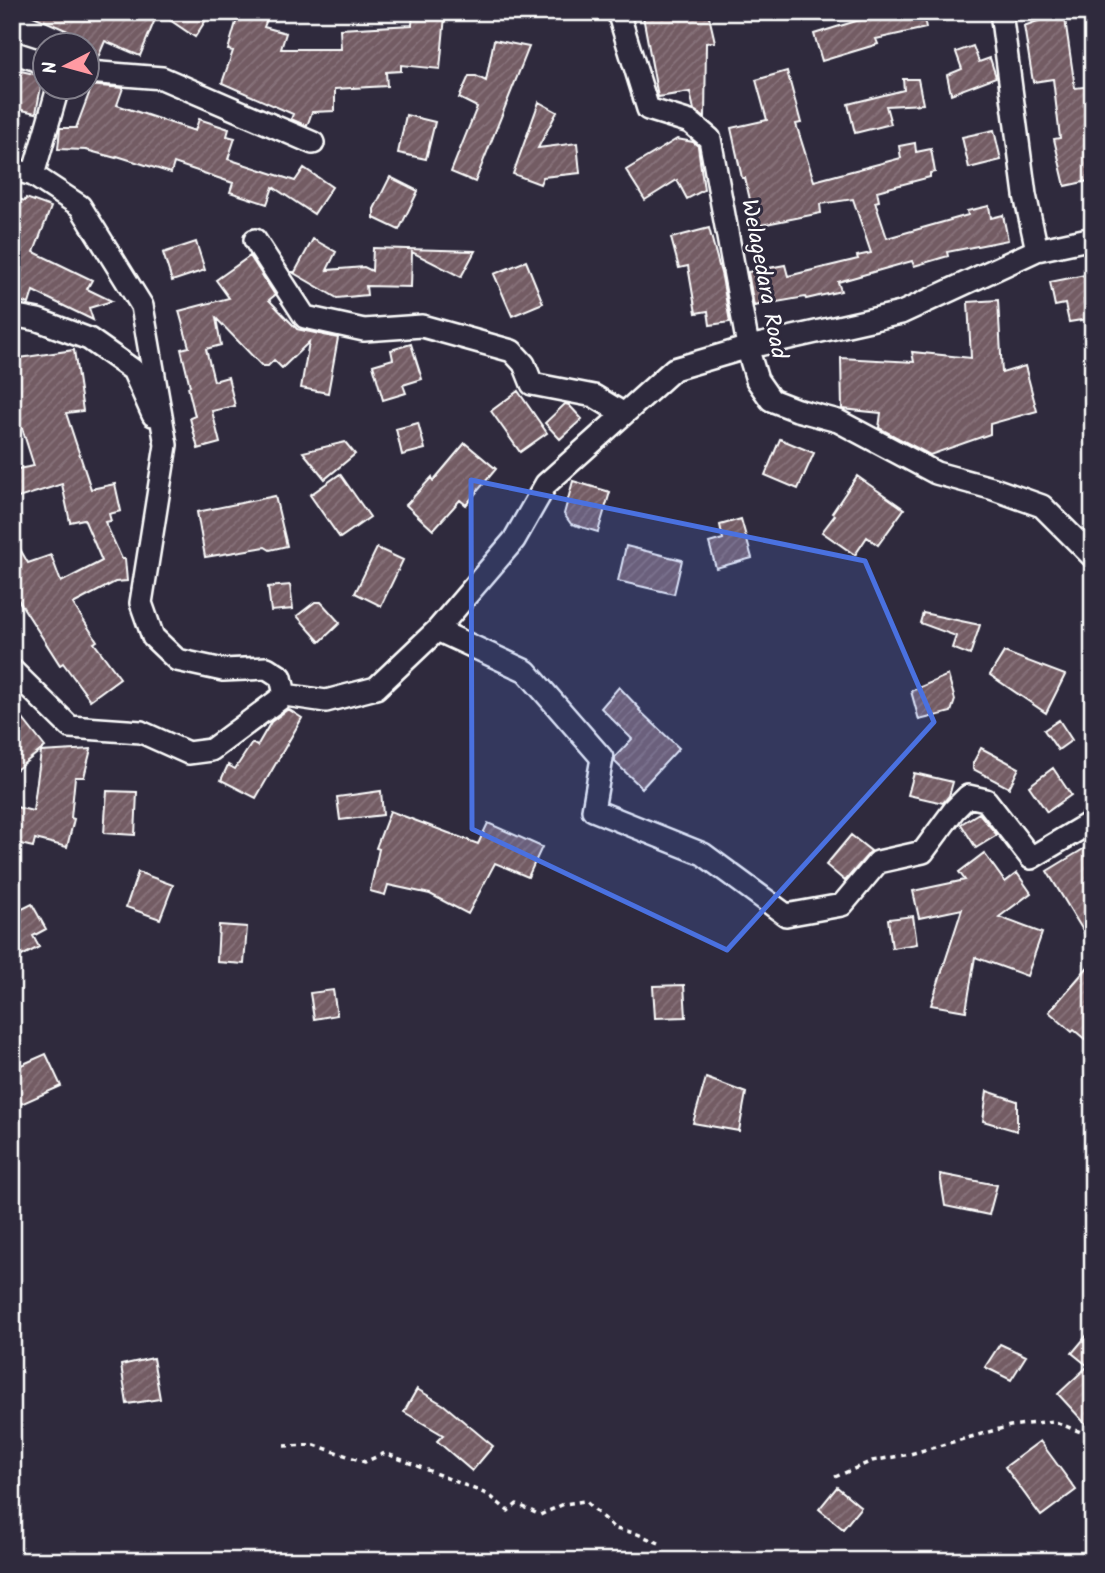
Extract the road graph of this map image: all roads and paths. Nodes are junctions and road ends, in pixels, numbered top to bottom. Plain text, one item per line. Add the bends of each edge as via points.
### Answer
1 (618, 12) edge
2 (1001, 12) edge
3 (12, 52) edge
4 (32, 58) edge
5 (102, 73) edge
6 (52, 102) edge
7 (313, 144) dead end
8 (22, 172) edge
9 (1093, 238) edge
10 (255, 240) dead end
11 (1037, 250) junction
12 (12, 315) edge
13 (749, 347) junction
14 (624, 414) junction
15 (166, 445) junction
16 (1093, 558) edge
17 (438, 630) junction
18 (12, 670) edge
19 (285, 695) junction
20 (1093, 821) edge
21 (1093, 1437) edge
22 (284, 1446) dead end
23 (835, 1477) dead end
24 (659, 1543) dead end

1 - 13 street, Welagedara Road via 648,109 690,122 710,139
2 - 11 street via 1025,195
3 - 4 street
5 - 7 street via 162,78
6 - 8 street
8 - 15 street via 80,206 142,306
9 - 11 street
10 - 14 street via 305,317 364,330 422,326 512,351 524,364 532,384 594,396
11 - 13 street via 901,313
12 - 15 street via 89,339 133,370
13 - 14 street via 674,369
13 - 16 street, Welagedara Road via 757,380 771,400 838,422 936,474 1042,506
14 - 17 street via 546,484 514,540
15 - 19 street via 141,603 153,637 177,660 223,670 267,668 281,677
17 - 19 street via 376,688 326,701
17 - 20 street via 526,671 602,758 593,810 703,854 786,915 842,905 878,862 923,852 968,796 986,800 1031,858
18 - 19 street via 70,727 141,732 188,752 211,750
21 - 23 path via 1053,1421 1010,1426 887,1457
22 - 24 path via 315,1445 365,1462 385,1453 489,1495 508,1511 517,1504 540,1515 585,1501 615,1529

